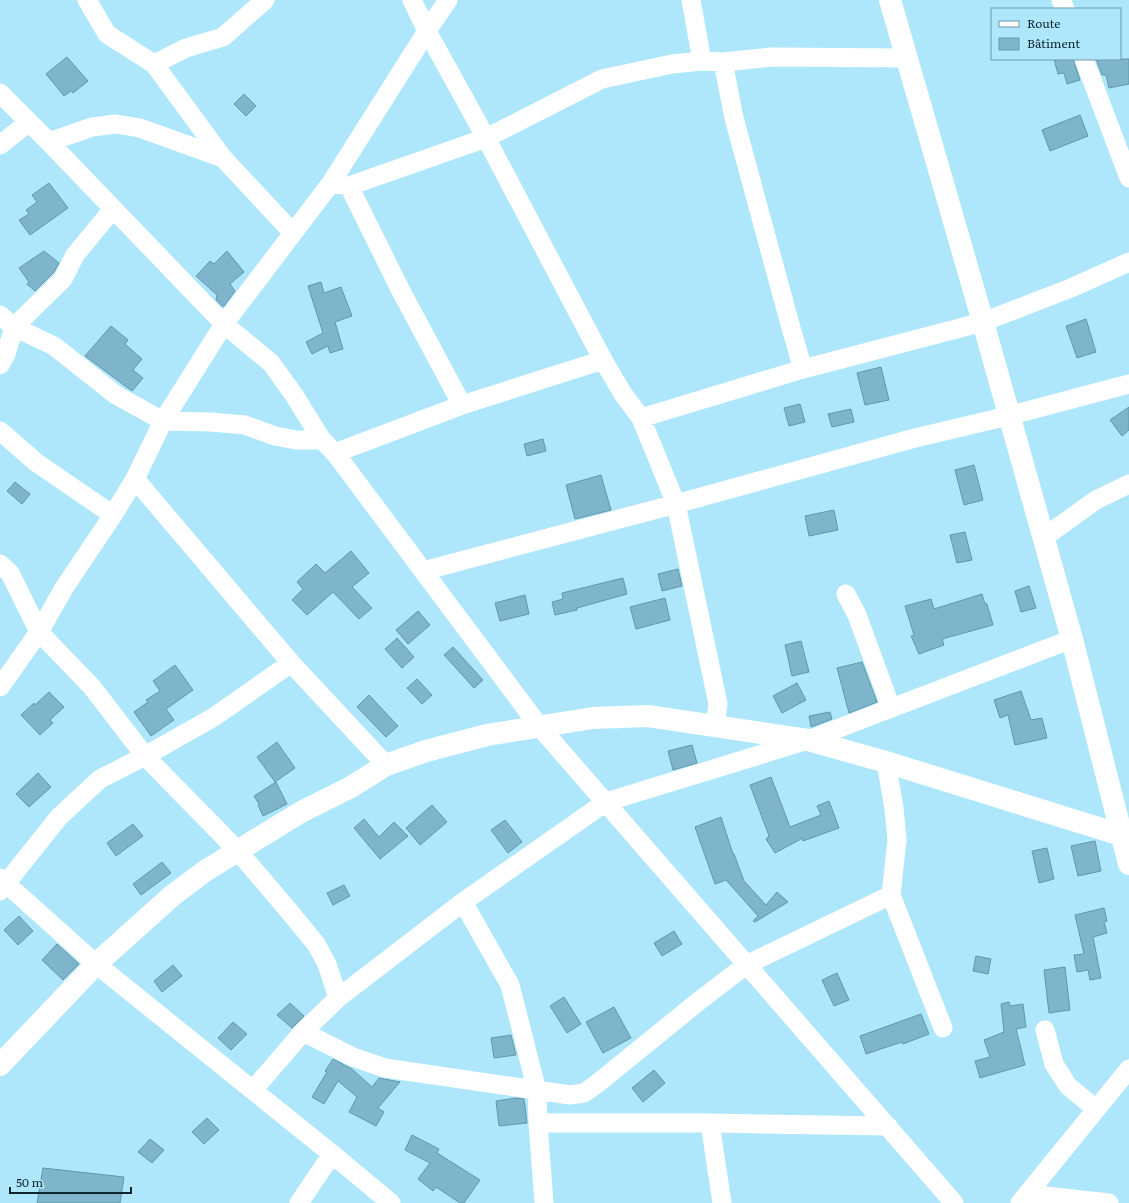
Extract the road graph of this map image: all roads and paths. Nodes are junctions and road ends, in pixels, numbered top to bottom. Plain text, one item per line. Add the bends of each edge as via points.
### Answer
1 (87, 0) edge
2 (265, 0) edge
3 (412, 0) edge
4 (448, 0) edge
5 (691, 0) edge
6 (890, 0) edge
7 (427, 31) junction
8 (906, 58) junction
9 (702, 60) junction
10 (1084, 60) edge
11 (723, 62) junction
12 (154, 64) junction
13 (0, 93) edge
14 (29, 122) junction
15 (486, 138) junction
16 (49, 142) junction
17 (0, 145) edge
18 (223, 158) junction
19 (1129, 178) edge
20 (340, 184) junction
21 (114, 210) junction
22 (293, 233) junction
23 (1129, 262) edge
24 (0, 315) edge
25 (983, 322) junction
26 (224, 324) junction
27 (14, 327) junction
28 (604, 360) junction
29 (0, 365) edge
30 (803, 369) junction
31 (1129, 384) edge
32 (462, 405) junction
33 (1008, 416) junction
34 (641, 418) junction
35 (163, 421) junction
36 (0, 432) edge
37 (328, 446) junction
38 (135, 479) junction
39 (1129, 484) edge
40 (676, 504) junction
41 (113, 515) junction
42 (1043, 538) junction
43 (0, 564) edge
44 (423, 571) junction
45 (846, 594) dead end
46 (39, 632) junction
47 (1072, 639) junction
48 (292, 663) junction
49 (0, 687) edge
50 (891, 708) junction
51 (539, 726) junction
52 (715, 726) junction
53 (808, 740) junction
54 (145, 756) junction
55 (886, 762) junction
56 (386, 765) junction
57 (606, 802) junction
58 (1125, 836) edge
59 (237, 850) junction
60 (1129, 864) edge
61 (2, 884) edge
62 (891, 895) junction
63 (463, 902) junction
64 (96, 964) junction
65 (746, 965) junction
66 (338, 998) junction
67 (943, 1028) dead end
68 (1045, 1030) dead end
69 (303, 1032) junction
70 (0, 1065) edge
71 (1129, 1069) edge
72 (253, 1090) junction
73 (538, 1091) junction
74 (1096, 1109) junction
75 (538, 1123) junction
76 (710, 1123) junction
77 (888, 1126) junction
78 (332, 1154) junction
79 (1024, 1198) edge
80 (299, 1203) edge
81 (391, 1203) edge
82 (544, 1203) edge
83 (722, 1203) edge
84 (954, 1203) edge
85 (1109, 1203) edge

1 - 12 street via 107,34
2 - 12 street via 223,37 186,48
3 - 7 street
4 - 7 street
5 - 9 street
6 - 8 street
7 - 15 street
7 - 20 street
8 - 11 street via 774,57
8 - 25 street
9 - 11 street
9 - 15 street via 602,79
10 - 19 street
11 - 30 street via 734,118
12 - 18 street
13 - 14 street
14 - 16 street
14 - 17 street
15 - 20 street
15 - 28 street
16 - 18 street via 92,127 116,124 140,128
16 - 21 street
18 - 22 street
20 - 22 street
20 - 32 street
21 - 26 street
21 - 27 street via 75,255 63,279
22 - 26 street
23 - 25 street via 1071,288
24 - 27 street
25 - 30 street
25 - 33 street
26 - 35 street
26 - 37 street via 271,363
27 - 29 street
27 - 35 street via 54,346 116,395
28 - 32 street
28 - 34 street via 623,394
30 - 34 street
31 - 33 street
32 - 37 street
33 - 40 street via 914,438
33 - 42 street
34 - 40 street
35 - 37 street via 245,425 275,436
35 - 38 street
36 - 41 street via 37,463
37 - 44 street
38 - 41 street
38 - 48 street
39 - 42 street via 1096,500
40 - 44 street
40 - 52 street via 718,704
41 - 46 street via 64,588
42 - 47 street
43 - 46 street via 10,573
44 - 51 street
45 - 50 street
46 - 49 street
46 - 54 street via 92,688
47 - 50 street
47 - 58 street
48 - 54 street via 214,717
48 - 56 street
50 - 53 street
51 - 52 street via 593,718 648,716
51 - 56 street via 487,735 426,751
51 - 57 street
52 - 53 street
53 - 55 street
53 - 57 street
54 - 59 street
54 - 61 street via 100,778 59,817
55 - 58 street
55 - 62 street via 897,840
56 - 59 street
57 - 63 street
57 - 65 street
58 - 60 street
59 - 64 street via 173,895
59 - 66 street via 316,944 327,964
61 - 64 street
62 - 65 street
62 - 67 street
63 - 66 street
63 - 73 street via 510,986
64 - 70 street
64 - 72 street
65 - 73 street via 584,1093 570,1095
65 - 77 street
66 - 69 street
68 - 74 street via 1054,1064 1068,1086
69 - 72 street
69 - 73 street via 353,1057 385,1068
71 - 74 street
72 - 78 street
73 - 75 street
74 - 79 street
75 - 76 street
75 - 82 street
76 - 77 street
76 - 83 street
77 - 84 street
78 - 80 street
78 - 81 street
79 - 85 street

